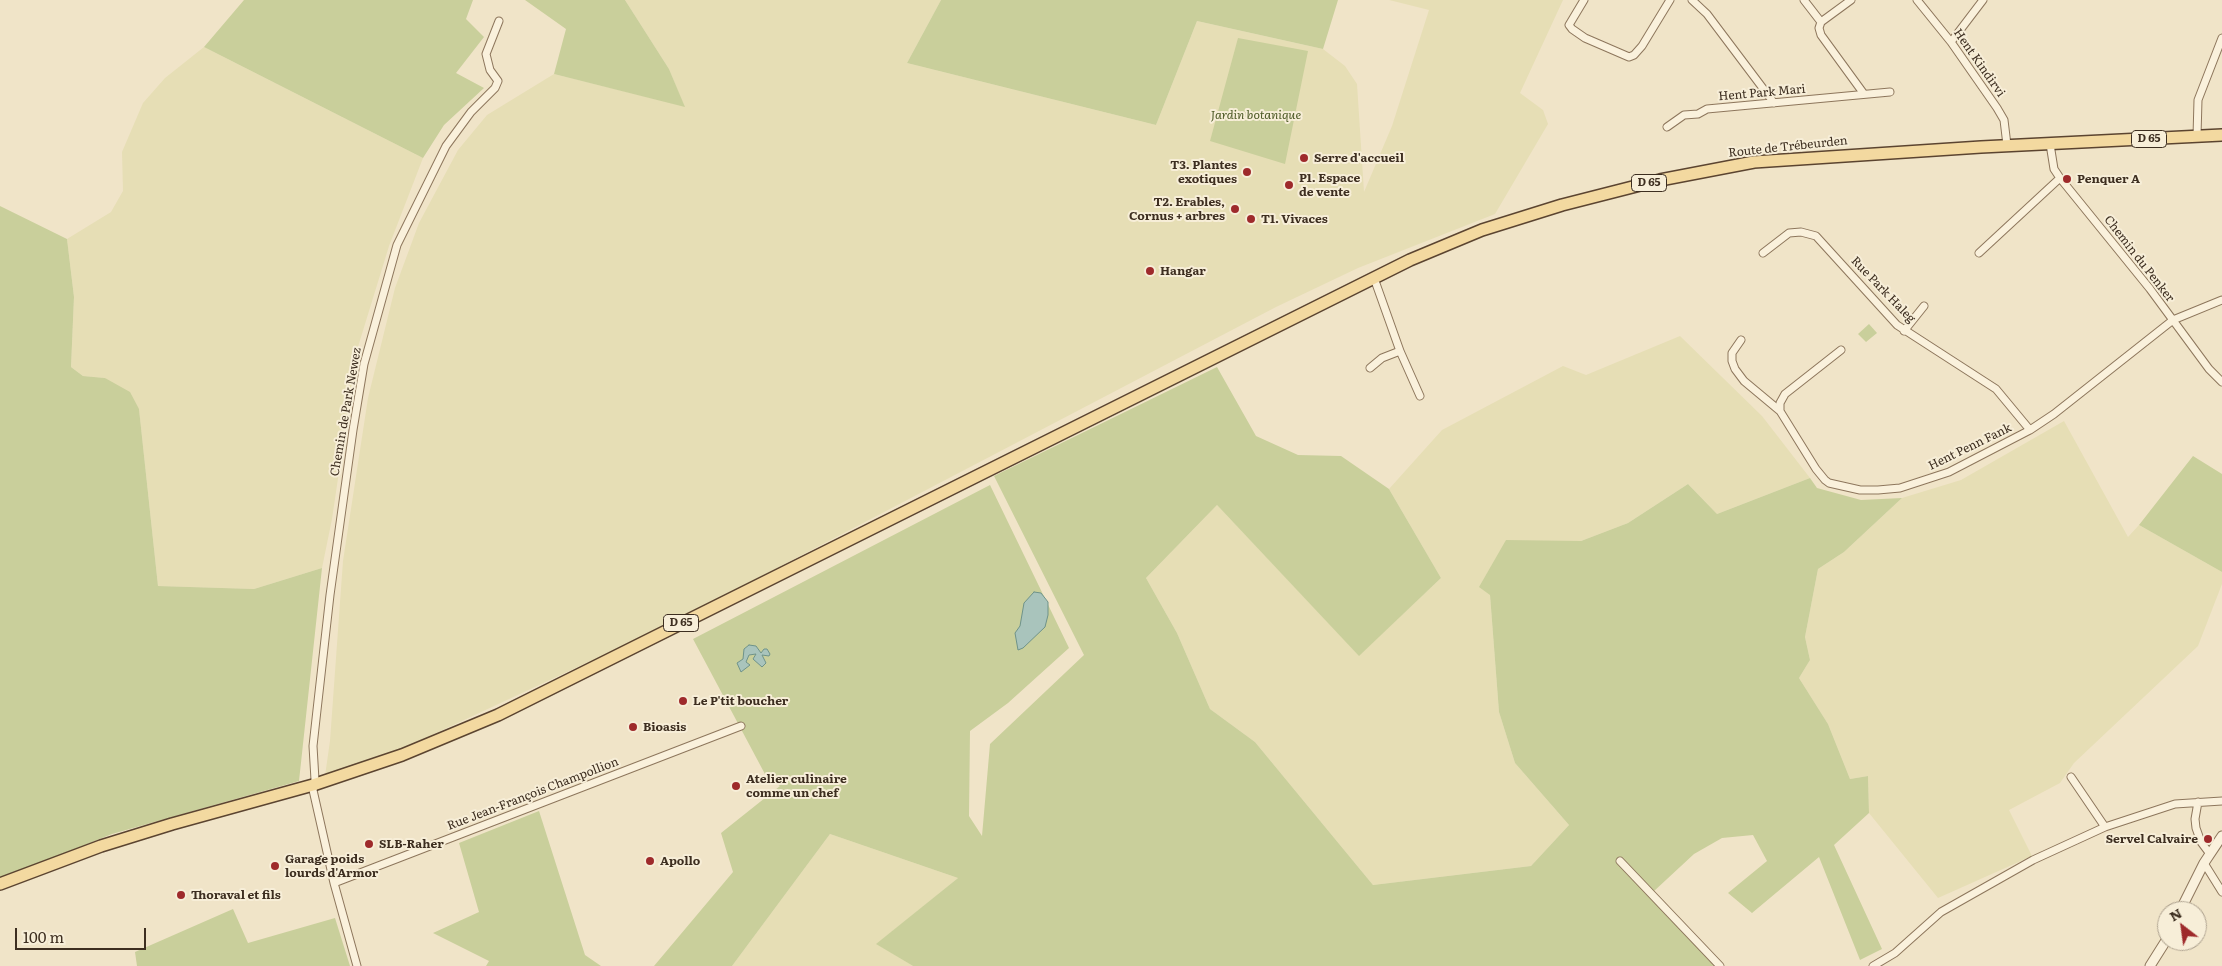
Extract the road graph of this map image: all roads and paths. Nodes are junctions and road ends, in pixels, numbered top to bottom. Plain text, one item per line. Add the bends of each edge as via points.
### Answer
1 (1584, 0) edge
2 (1670, 0) edge
3 (1692, 0) edge
4 (1804, 0) edge
5 (1851, 0) edge
6 (1917, 0) edge
7 (1983, 0) edge
8 (499, 21) dead end
9 (1821, 22) junction
10 (2222, 38) edge
11 (1952, 42) junction
12 (1890, 92) dead end
13 (1864, 94) junction
14 (1774, 103) junction
15 (1667, 128) dead end
16 (2222, 135) edge
17 (2197, 136) junction
18 (2050, 144) junction
19 (2007, 145) junction
20 (2060, 178) junction
21 (1763, 253) dead end
22 (1979, 253) dead end
23 (1374, 278) junction
24 (2222, 300) edge
25 (1924, 306) dead end
26 (2173, 320) junction
27 (1904, 331) junction
28 (1741, 340) dead end
29 (1841, 350) dead end
30 (1400, 351) junction
31 (1370, 368) dead end
32 (2222, 382) edge
33 (1420, 396) dead end
34 (1780, 412) junction
35 (2030, 430) junction
36 (741, 726) dead end
37 (2071, 777) dead end
38 (314, 785) junction
39 (2198, 802) junction
40 (2222, 802) edge
41 (2105, 827) junction
42 (2222, 836) edge
43 (2210, 854) junction
44 (1620, 861) dead end
45 (2204, 863) junction
46 (334, 883) junction
47 (0, 884) edge
48 (2222, 892) edge
49 (2185, 901) edge
50 (2159, 951) edge
51 (357, 966) edge
52 (1720, 966) edge
53 (1873, 966) edge
54 (2150, 966) edge

1 - 2 street via 1569,25 1572,29 1629,57 1642,46
3 - 14 street via 1707,14
4 - 9 street
5 - 9 street
6 - 11 street, Hent Kindirvi
7 - 11 street
8 - 38 street, Chemin de Park Newez via 486,54 490,70 498,81 446,146 397,245 364,364 330,595 313,746
9 - 13 street via 1821,35
10 - 17 street via 2198,100
11 - 19 street, Hent Kindirvi via 2004,120
12 - 13 street, Hent Park Mari
13 - 14 street, Hent Park Mari
14 - 15 street, Hent Park Mari via 1707,109 1698,114 1684,115
16 - 17 main road, Route de Trébeurden / D 65
17 - 18 main road, Route de Trébeurden / D 65
18 - 19 main road, Route de Trébeurden / D 65
18 - 20 street, Chemin du Penker via 2054,169
19 - 23 main road, Route de Trébeurden / D 65 via 1754,162 1660,180 1482,230
20 - 22 street
20 - 26 street, Chemin du Penker
21 - 27 street, Rue Park Haleg via 1789,233 1816,236
23 - 30 street
23 - 38 main road, Route de Trébeurden / D 65 via 498,715 402,755
24 - 26 street, Hent Penn Fank
25 - 27 street
26 - 32 street, Chemin du Penker
26 - 35 street, Hent Penn Fank
27 - 35 street, Rue Park Haleg via 1996,389
28 - 34 street, Hent Penn Fank via 1732,352 1735,369
29 - 34 street via 1785,394
30 - 31 street via 1382,358
30 - 33 street
34 - 35 street, Hent Penn Fank via 1822,477 1829,483 1860,490 1900,488 1932,479
36 - 46 street, Rue Jean-François Champollion
37 - 41 street
38 - 46 street
38 - 47 main road, D 65 via 118,840
39 - 40 street
39 - 41 street via 2175,804
39 - 43 street via 2196,828
41 - 53 street via 2032,860 1964,898 1928,923 1895,953
42 - 43 street
43 - 45 street
44 - 52 street
45 - 48 street
45 - 49 street
46 - 51 street
50 - 54 street

